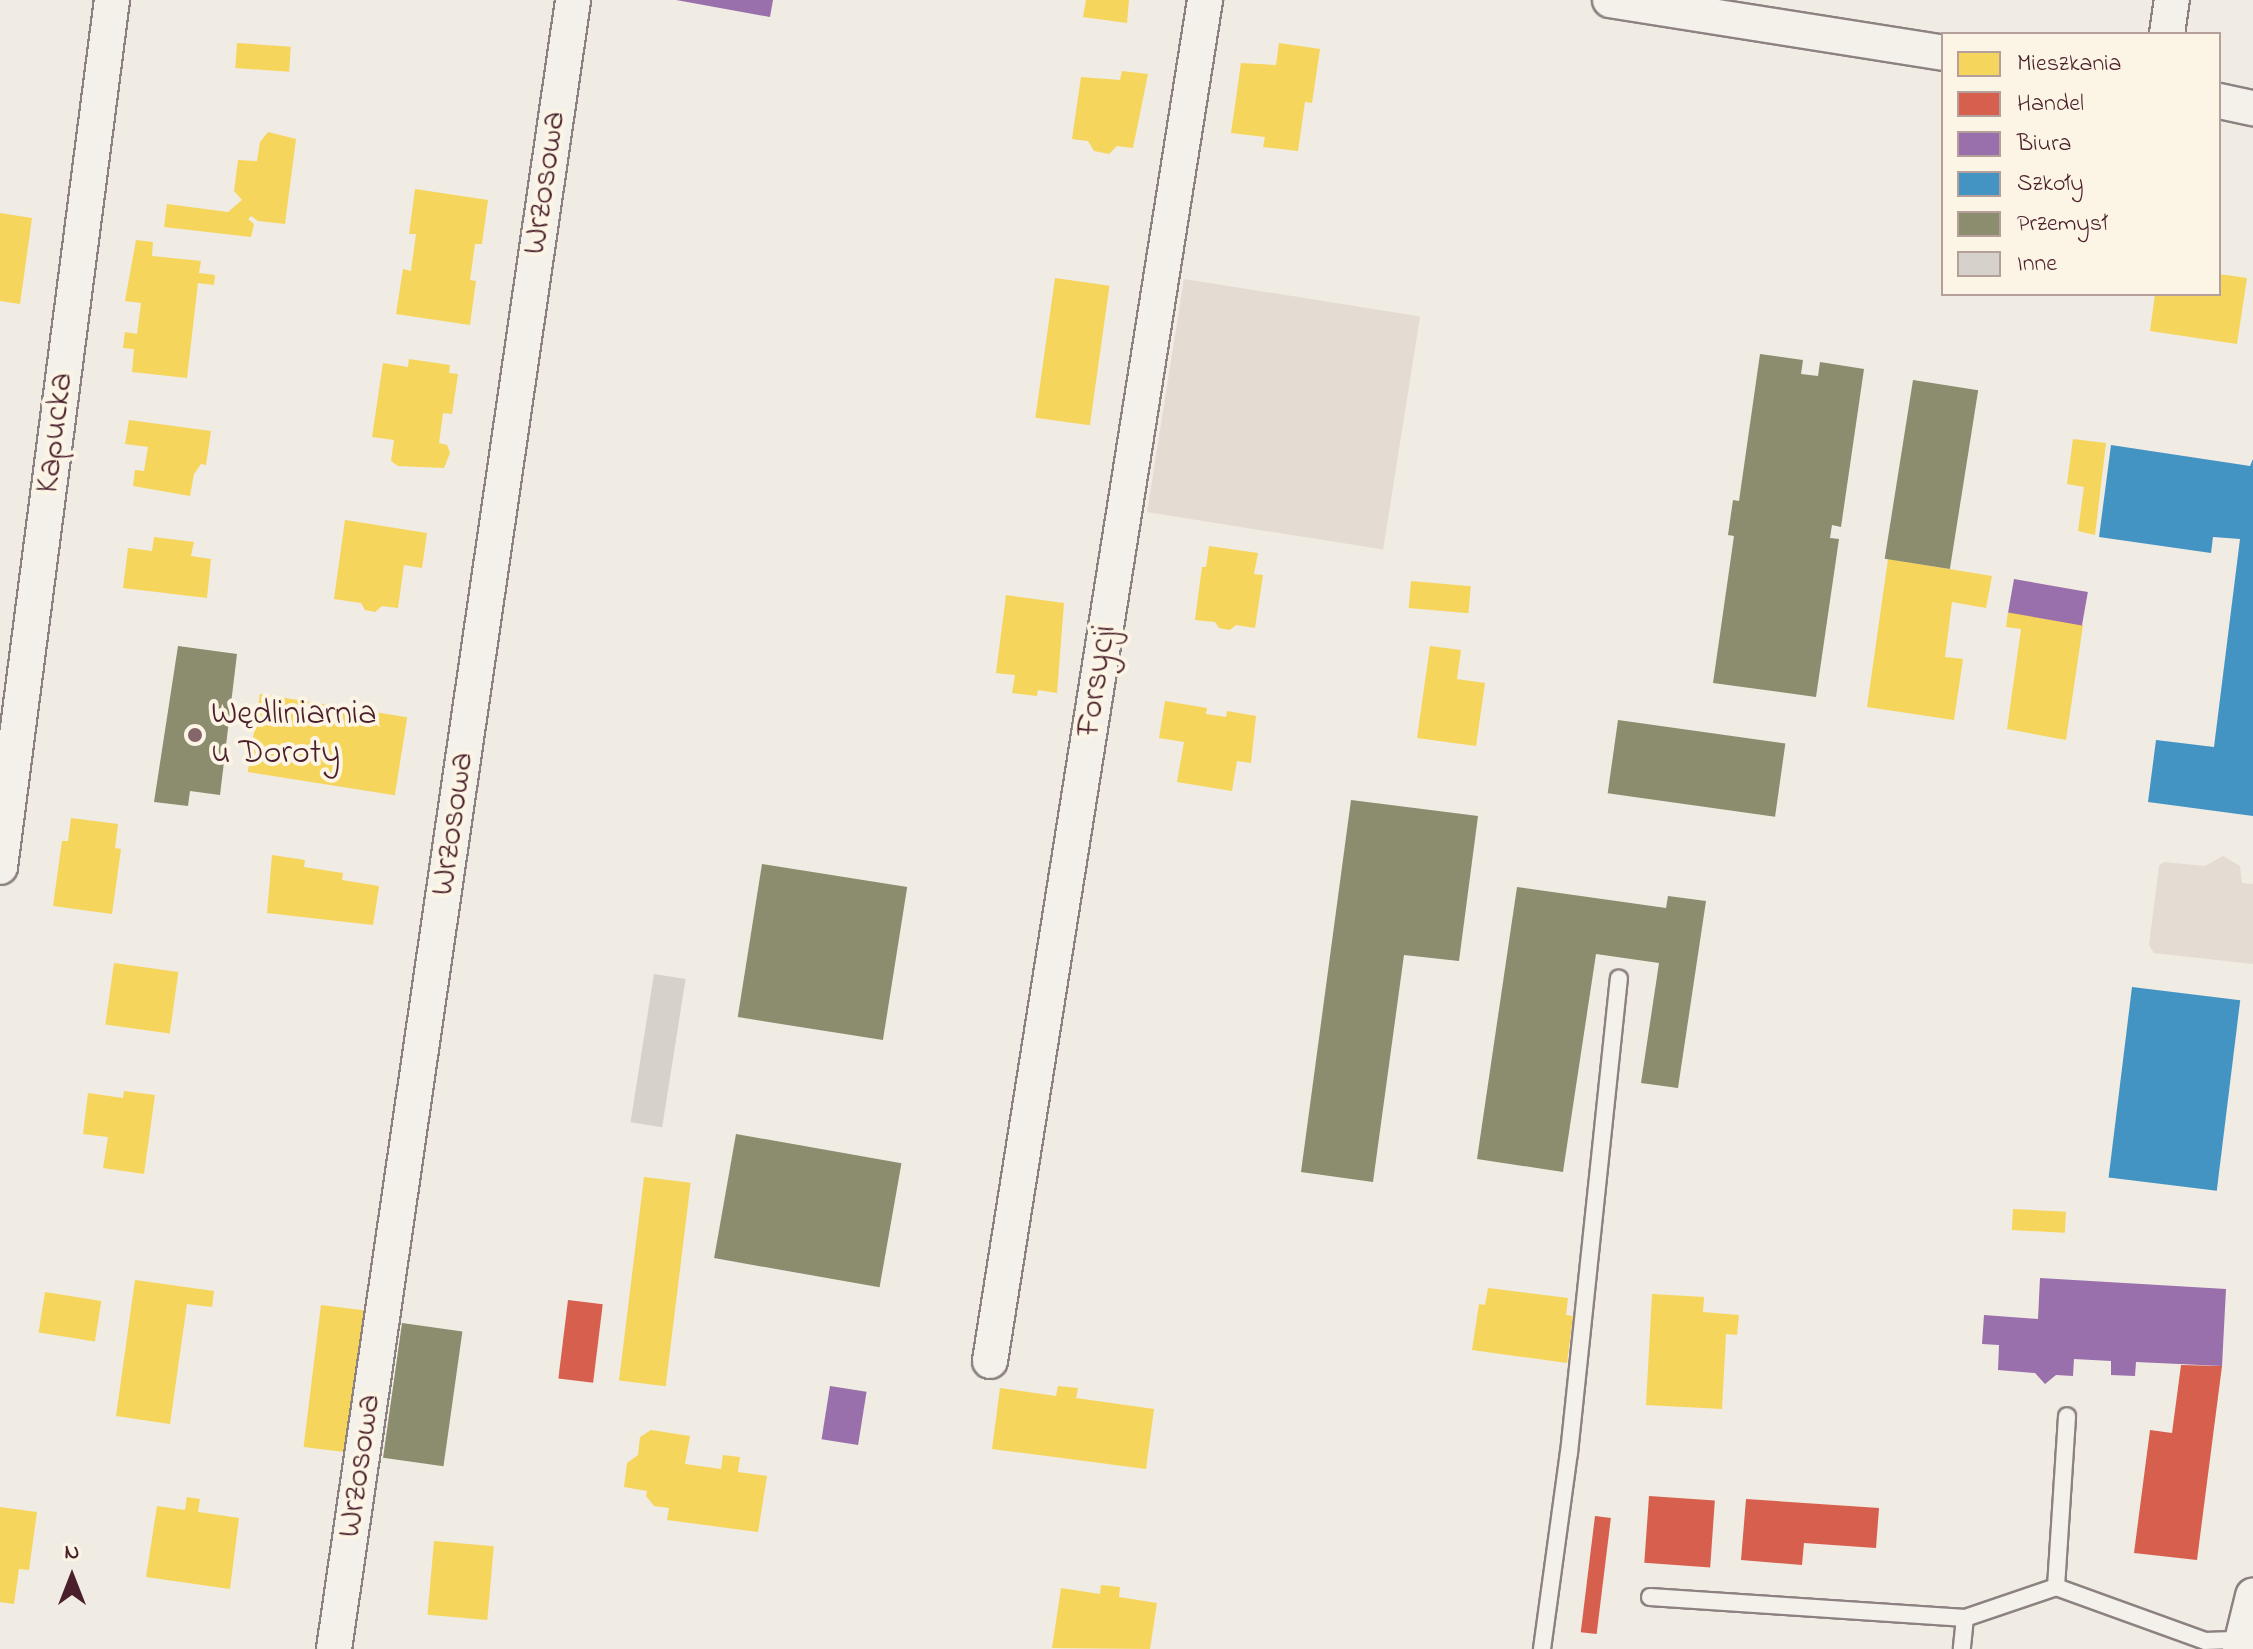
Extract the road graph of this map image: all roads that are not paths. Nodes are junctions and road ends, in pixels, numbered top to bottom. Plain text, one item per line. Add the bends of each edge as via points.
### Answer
1 (112, 0) edge
2 (573, 0) edge
3 (1205, 0) edge
4 (1610, 0) edge
5 (2172, 0) edge
6 (1770, 12) edge
7 (2167, 32) edge
8 (1941, 53) edge
9 (2221, 101) edge
10 (2253, 108) edge
11 (0, 867) edge
12 (1619, 979) dead end
13 (990, 1361) dead end
14 (2067, 1416) dead end
15 (2056, 1587) junction
16 (2253, 1596) edge
17 (1650, 1597) dead end
18 (1965, 1618) junction
19 (2241, 1645) edge
20 (334, 1649) edge
21 (1542, 1649) edge
22 (1962, 1649) edge

1 - 11 street, Kapucka
2 - 20 street, Wrzosowa
3 - 13 street, Forsycji
4 - 6 street
5 - 7 street
6 - 8 street
9 - 10 street
12 - 21 lane via 1569,1453
14 - 15 lane
15 - 18 lane
15 - 19 lane via 2205,1641
16 - 19 street
17 - 18 lane
18 - 22 lane

